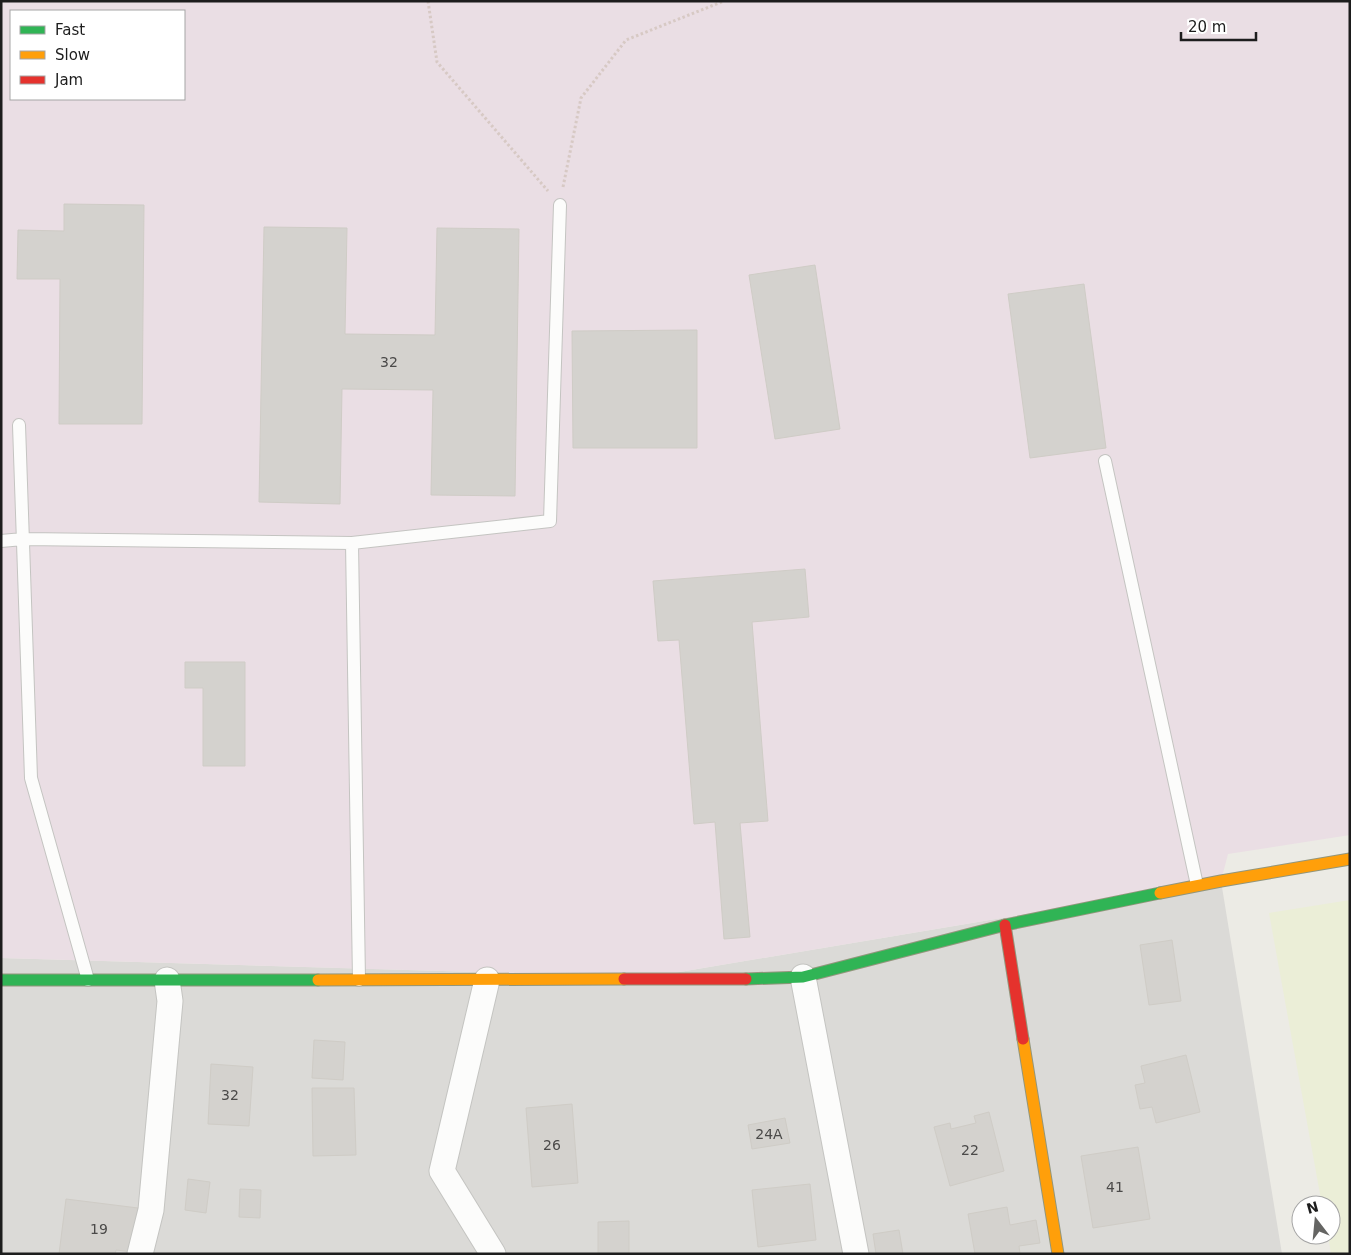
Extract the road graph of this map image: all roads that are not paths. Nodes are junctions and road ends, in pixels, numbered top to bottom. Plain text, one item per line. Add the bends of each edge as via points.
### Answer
1 (560, 205) road end
2 (19, 425) dead end
3 (1105, 461) dead end
4 (23, 539) junction
5 (1, 541) edge
6 (352, 544) junction
7 (1350, 859) edge
8 (1197, 885) junction
9 (1005, 925) junction
10 (803, 977) junction
11 (1, 980) edge
12 (88, 980) junction
13 (166, 980) junction
14 (359, 980) junction
15 (487, 980) junction
16 (140, 1254) edge
17 (493, 1254) edge
18 (856, 1254) edge
19 (1058, 1254) edge

1 - 6 lane via 550,522
2 - 4 lane
3 - 8 lane
4 - 5 lane
4 - 6 lane
4 - 12 lane via 31,778
6 - 14 lane
7 - 8 street
8 - 9 street
9 - 10 street
9 - 19 street
10 - 15 street
10 - 18 street
11 - 12 street
12 - 13 street
13 - 14 street
13 - 16 street via 170,1001 151,1210
14 - 15 street
15 - 17 street via 442,1171

